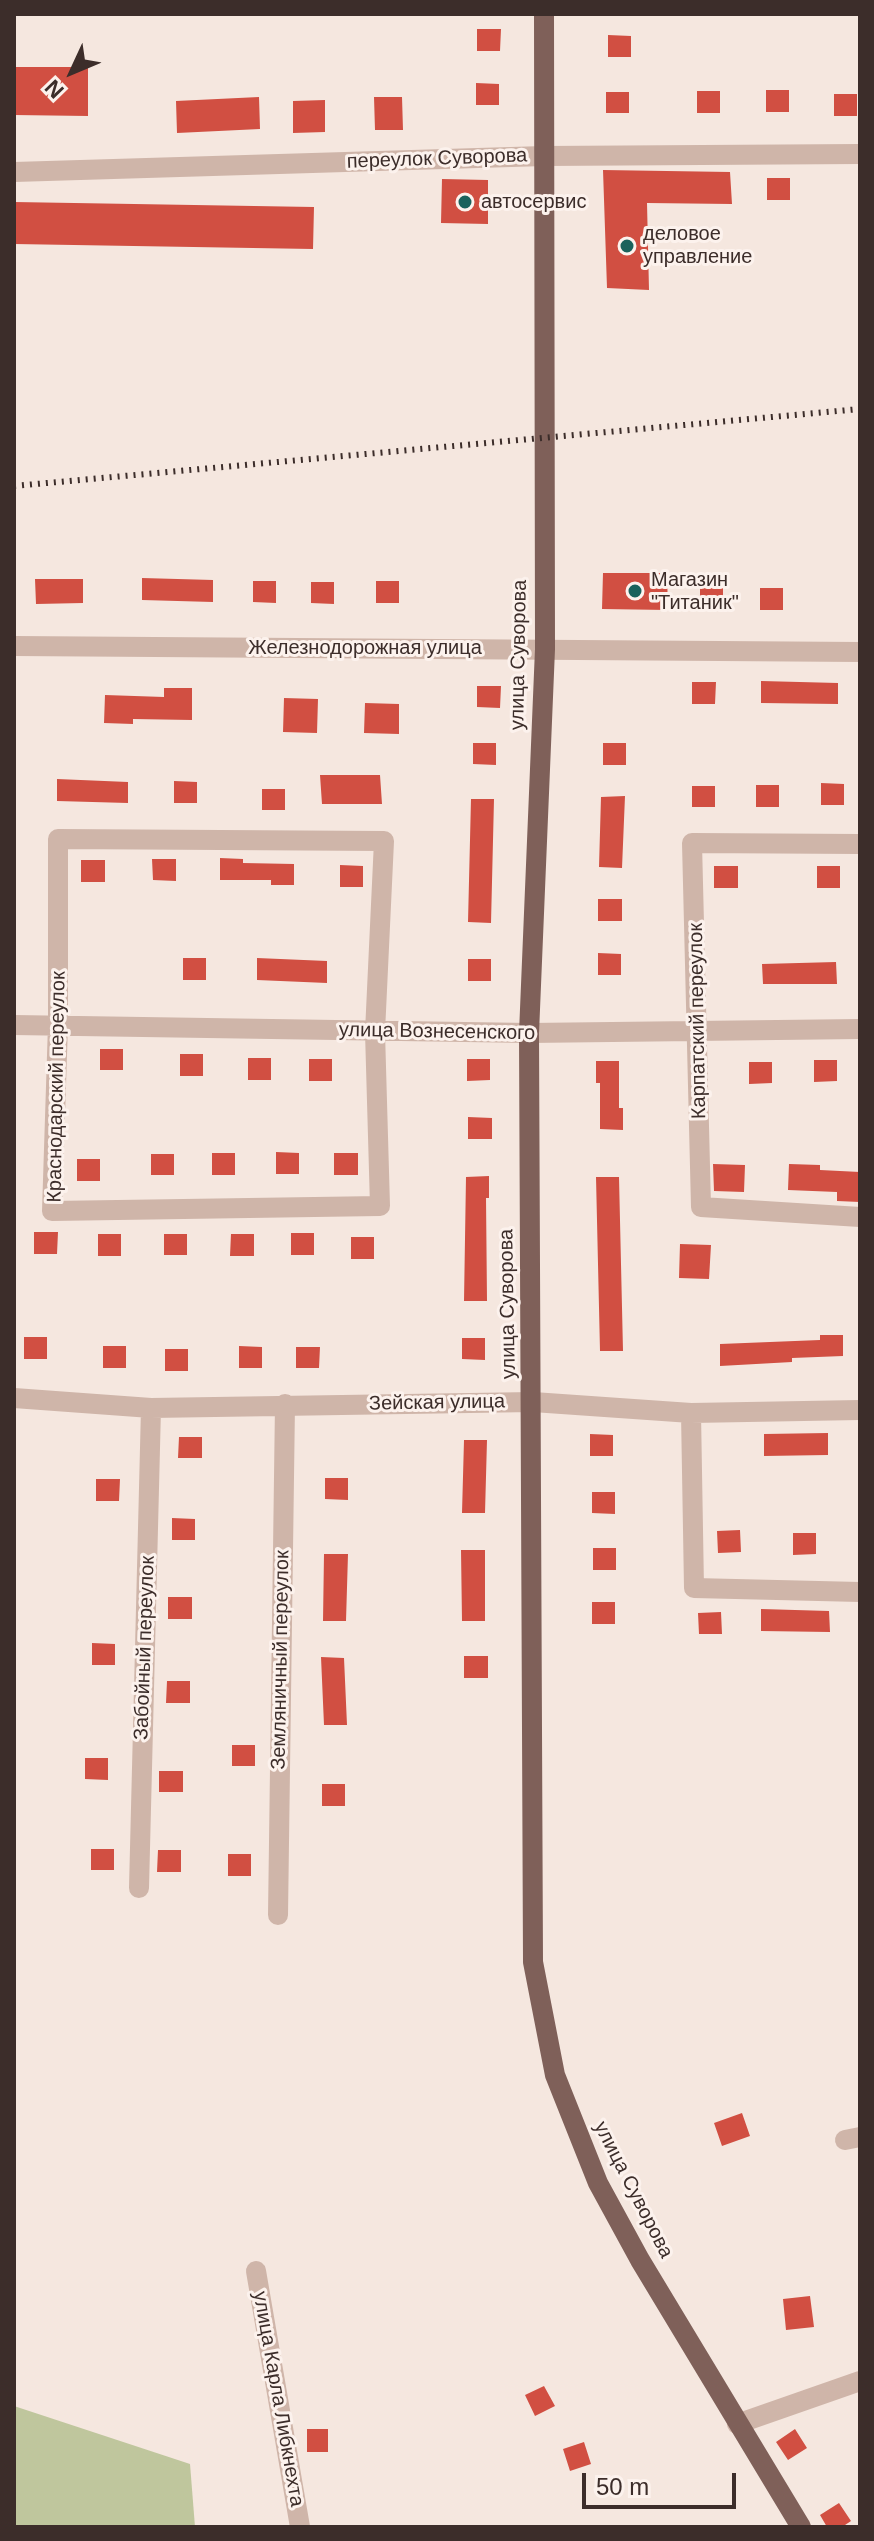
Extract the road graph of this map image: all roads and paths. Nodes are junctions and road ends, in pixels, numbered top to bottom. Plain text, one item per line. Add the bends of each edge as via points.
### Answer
1 (544, 14) edge
2 (860, 154) edge
3 (544, 156) junction
4 (14, 172) edge
5 (14, 646) edge
6 (545, 649) junction
7 (860, 652) edge
8 (860, 844) edge
9 (58, 1024) junction
10 (14, 1025) edge
11 (699, 1029) junction
12 (860, 1029) edge
13 (375, 1032) junction
14 (529, 1033) junction
15 (860, 1217) edge
16 (14, 1398) edge
17 (533, 1402) junction
18 (285, 1404) junction
19 (151, 1408) junction
20 (860, 1410) edge
21 (691, 1413) junction
22 (860, 1592) edge
23 (139, 1888) dead end
24 (278, 1915) dead end
25 (256, 2271) dead end
26 (860, 2381) edge
27 (737, 2424) junction
28 (300, 2527) edge
29 (801, 2527) edge

1 - 3 main road, улица Суворова
2 - 3 street, переулок Суворова
3 - 4 street, переулок Суворова
3 - 6 main road, улица Суворова
5 - 6 street, Железнодорожная улица
6 - 7 street, Железнодорожная улица
6 - 14 main road, улица Суворова
8 - 11 street, Карпатский переулок via 692,843
9 - 10 street, улица Вознесенского
9 - 13 street, улица Вознесенского
9 - 13 street, Краснодарский переулок via 52,1211 380,1206
9 - 13 street, Краснодарский переулок via 58,839 384,841
11 - 12 street, улица Вознесенского
11 - 14 street, улица Вознесенского
11 - 15 street, Карпатский переулок via 701,1207
13 - 14 street, улица Вознесенского
14 - 17 main road, улица Суворова
16 - 19 street, Зейская улица
17 - 18 street, Зейская улица
17 - 21 street, Зейская улица
17 - 27 main road, улица Суворова via 533,1962 543,2025 560,2089 598,2183
18 - 19 street, Зейская улица
18 - 24 street, Земляничный переулок
19 - 23 street, Забойный переулок
20 - 21 street, Зейская улица
21 - 22 street via 694,1588
25 - 28 street, улица Карла Либкнехта
26 - 27 street
27 - 29 main road, улица Суворова

